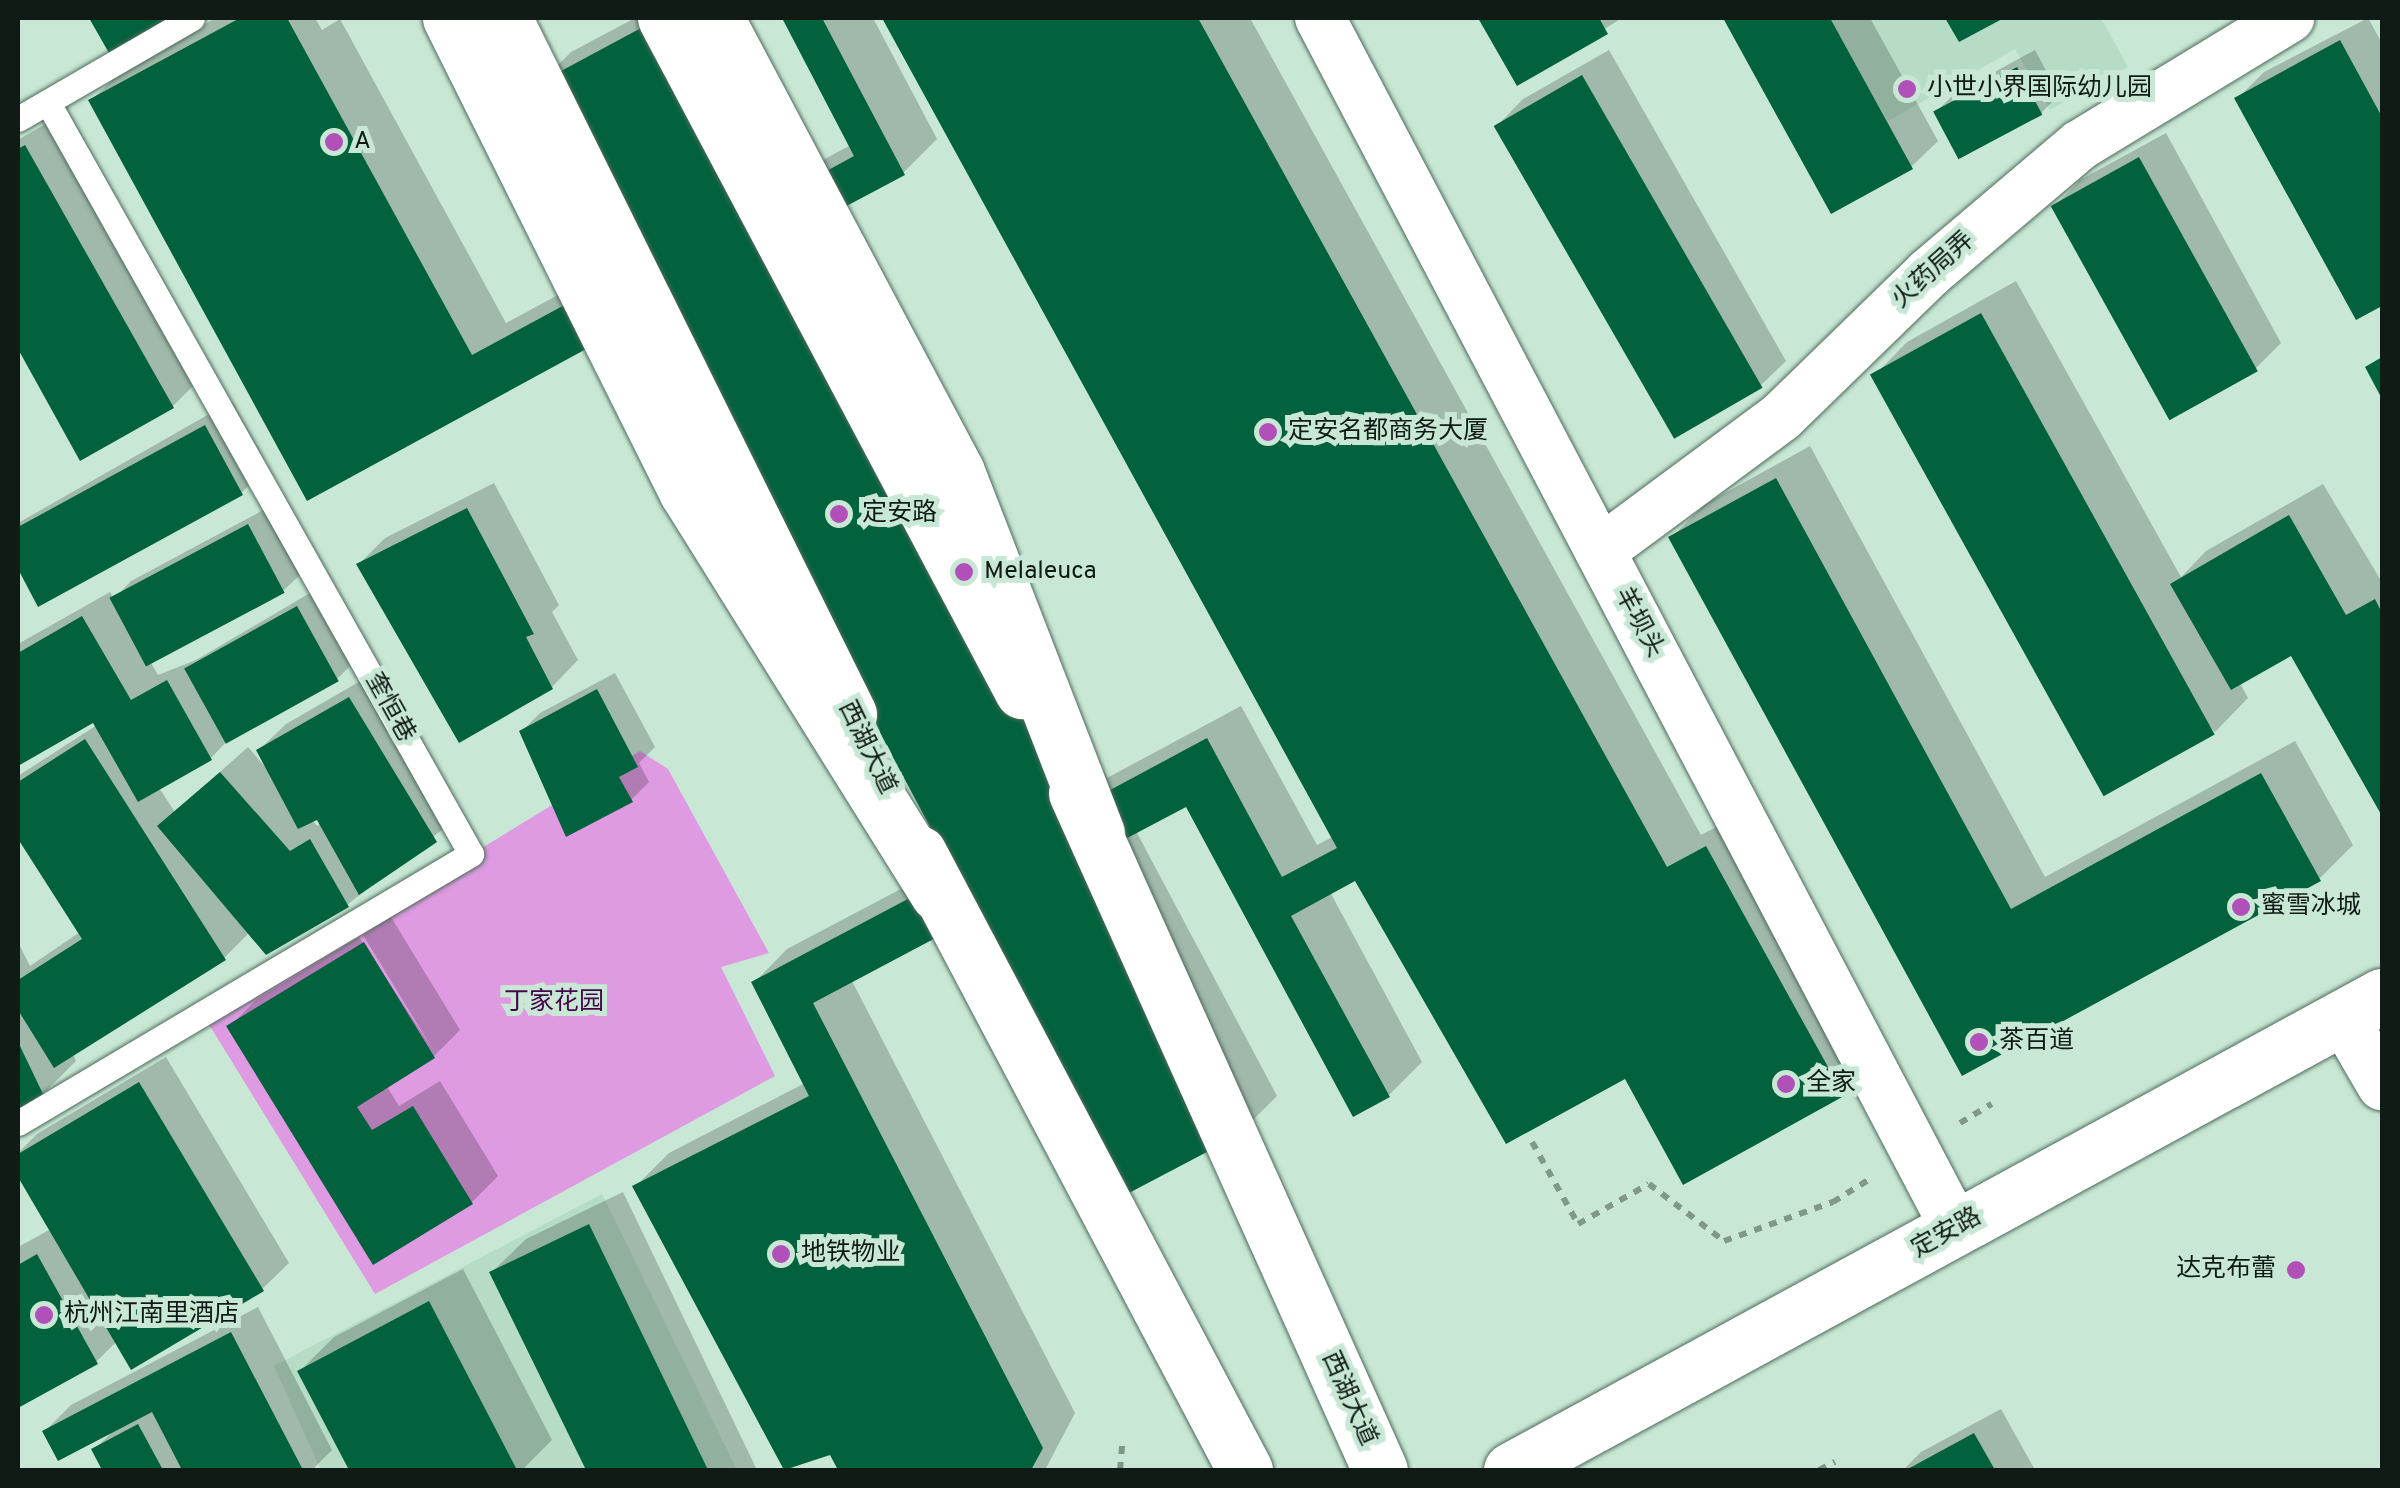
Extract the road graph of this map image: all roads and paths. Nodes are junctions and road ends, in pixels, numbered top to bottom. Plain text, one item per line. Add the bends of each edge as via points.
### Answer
1 (192, 18) edge
2 (450, 18) edge
3 (504, 18) edge
4 (665, 18) edge
5 (716, 18) edge
6 (1320, 18) edge
7 (2289, 18) edge
8 (48, 102) junction
9 (18, 119) edge
10 (1600, 551) junction
11 (1097, 833) junction
12 (938, 894) junction
13 (2363, 1007) edge
14 (2382, 1085) edge
15 (1992, 1104) dead end
16 (18, 1123) edge
17 (1532, 1142) dead end
18 (1915, 1151) junction
19 (1956, 1229) junction
20 (1122, 1445) dead end
21 (1835, 1462) dead end
22 (1120, 1470) edge
23 (1245, 1470) edge
24 (1380, 1470) edge
25 (1512, 1470) edge
26 (1820, 1470) edge

1 - 8 lane
2 - 12 main road via 686,492
3 - 12 main road, 西湖大道
4 - 11 main road
5 - 11 main road via 958,472
6 - 10 street, 羊坝头
7 - 10 street, 火药局弄 via 2080,145 1929,273 1781,417
8 - 9 lane
8 - 16 lane, 奎恒巷 via 471,854
10 - 18 street, 羊坝头
11 - 24 main road, 西湖大道
12 - 23 main road, 西湖大道
13 - 14 street
13 - 19 main road, 定安路
15 - 18 path
17 - 18 path via 1578,1224 1649,1184 1724,1241 1833,1202
18 - 19 street, 羊坝头
19 - 25 main road, 定安路
20 - 22 path
21 - 26 path

